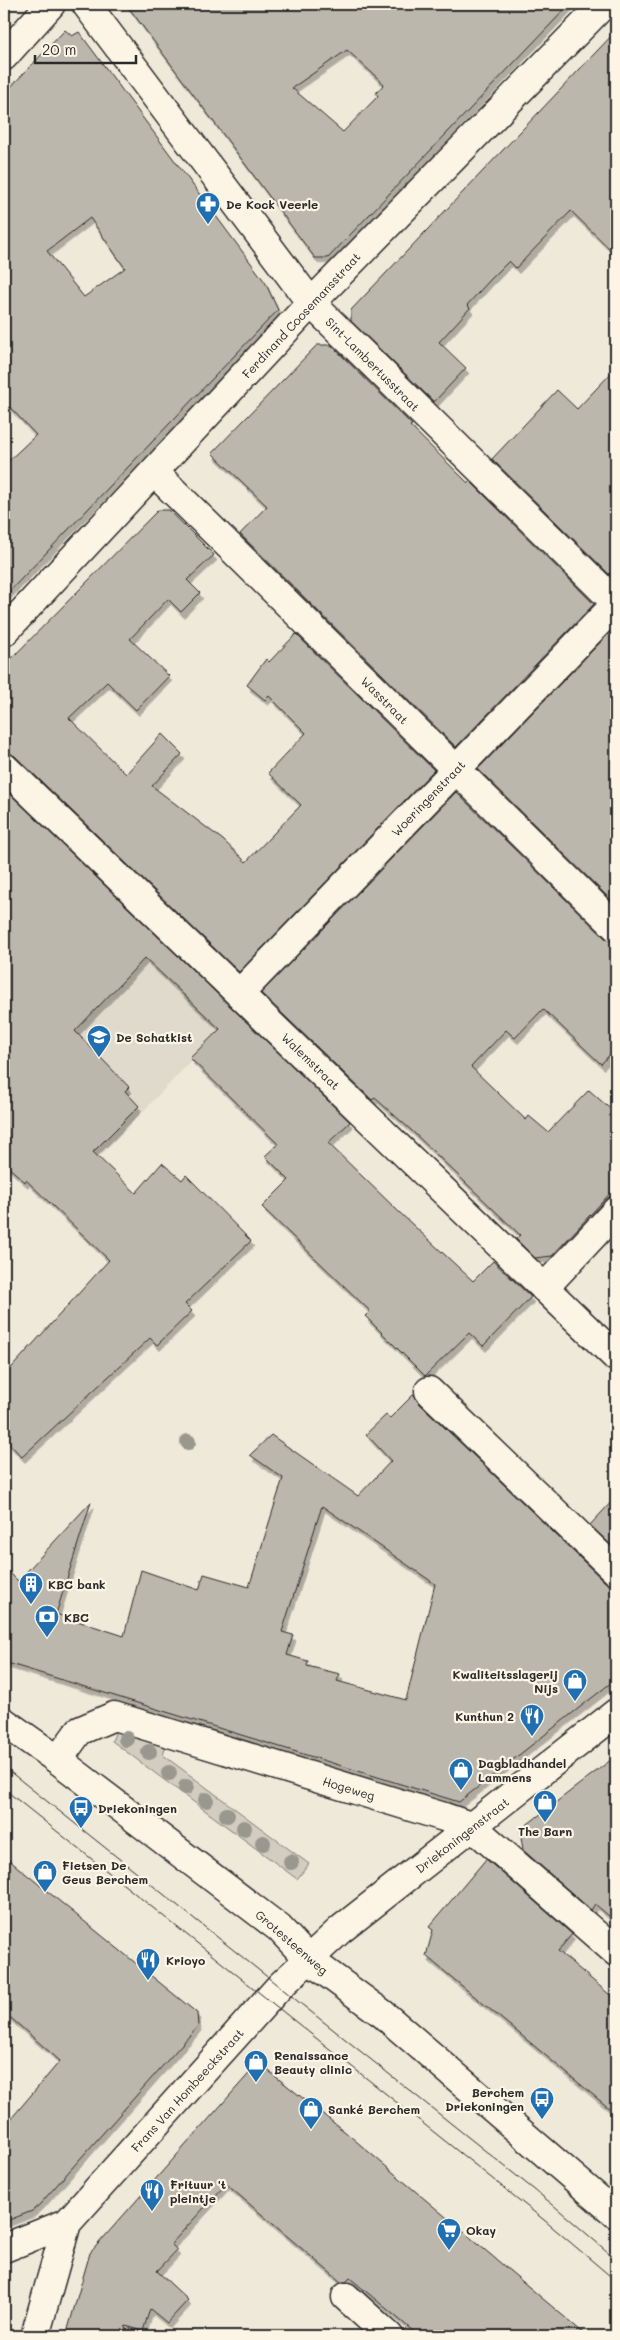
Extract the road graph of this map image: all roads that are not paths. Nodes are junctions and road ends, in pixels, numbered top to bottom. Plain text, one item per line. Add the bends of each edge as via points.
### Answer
1 (51, 4) edge
2 (86, 4) edge
3 (604, 4) edge
4 (4, 56) edge
5 (310, 303) junction
6 (154, 472) junction
7 (616, 604) edge
8 (4, 632) edge
9 (4, 767) edge
10 (455, 770) junction
11 (616, 927) edge
12 (240, 993) junction
13 (616, 1211) edge
14 (544, 1288) junction
15 (616, 1358) edge
16 (429, 1391) dead end
17 (616, 1570) edge
18 (616, 1713) edge
19 (4, 1722) edge
20 (58, 1760) junction
21 (473, 1827) junction
22 (616, 1952) edge
23 (308, 1959) junction
24 (616, 2214) edge
25 (67, 2222) junction
26 (4, 2248) edge
27 (346, 2297) dead end
28 (36, 2336) edge
29 (388, 2336) edge

1 - 4 street
2 - 5 street, Sint-Lambertusstraat
3 - 5 street, Ferdinand Coosemansstraat
5 - 6 street, Ferdinand Coosemansstraat
5 - 7 street, Sint-Lambertusstraat
6 - 8 street, Ferdinand Coosemansstraat
6 - 10 street, Wasstraat
7 - 10 street, Woeringenstraat
9 - 12 street, Walemstraat
10 - 11 street, Wasstraat
10 - 12 street, Woeringenstraat
12 - 14 street, Walemstraat
13 - 14 street
14 - 15 street, Walemstraat
16 - 17 street
18 - 21 street, Driekoningenstraat
19 - 20 street, Grotesteenweg
20 - 21 street, Hogeweg via 79,1731 114,1716
20 - 23 street, Grotesteenweg via 280,1928
21 - 22 street, Hogeweg
21 - 23 street, Driekoningenstraat via 340,1930
23 - 24 street, Grotesteenweg via 383,2014
23 - 25 street, Frans Van Hombeeckstraat
25 - 26 street
25 - 28 street
27 - 29 street

